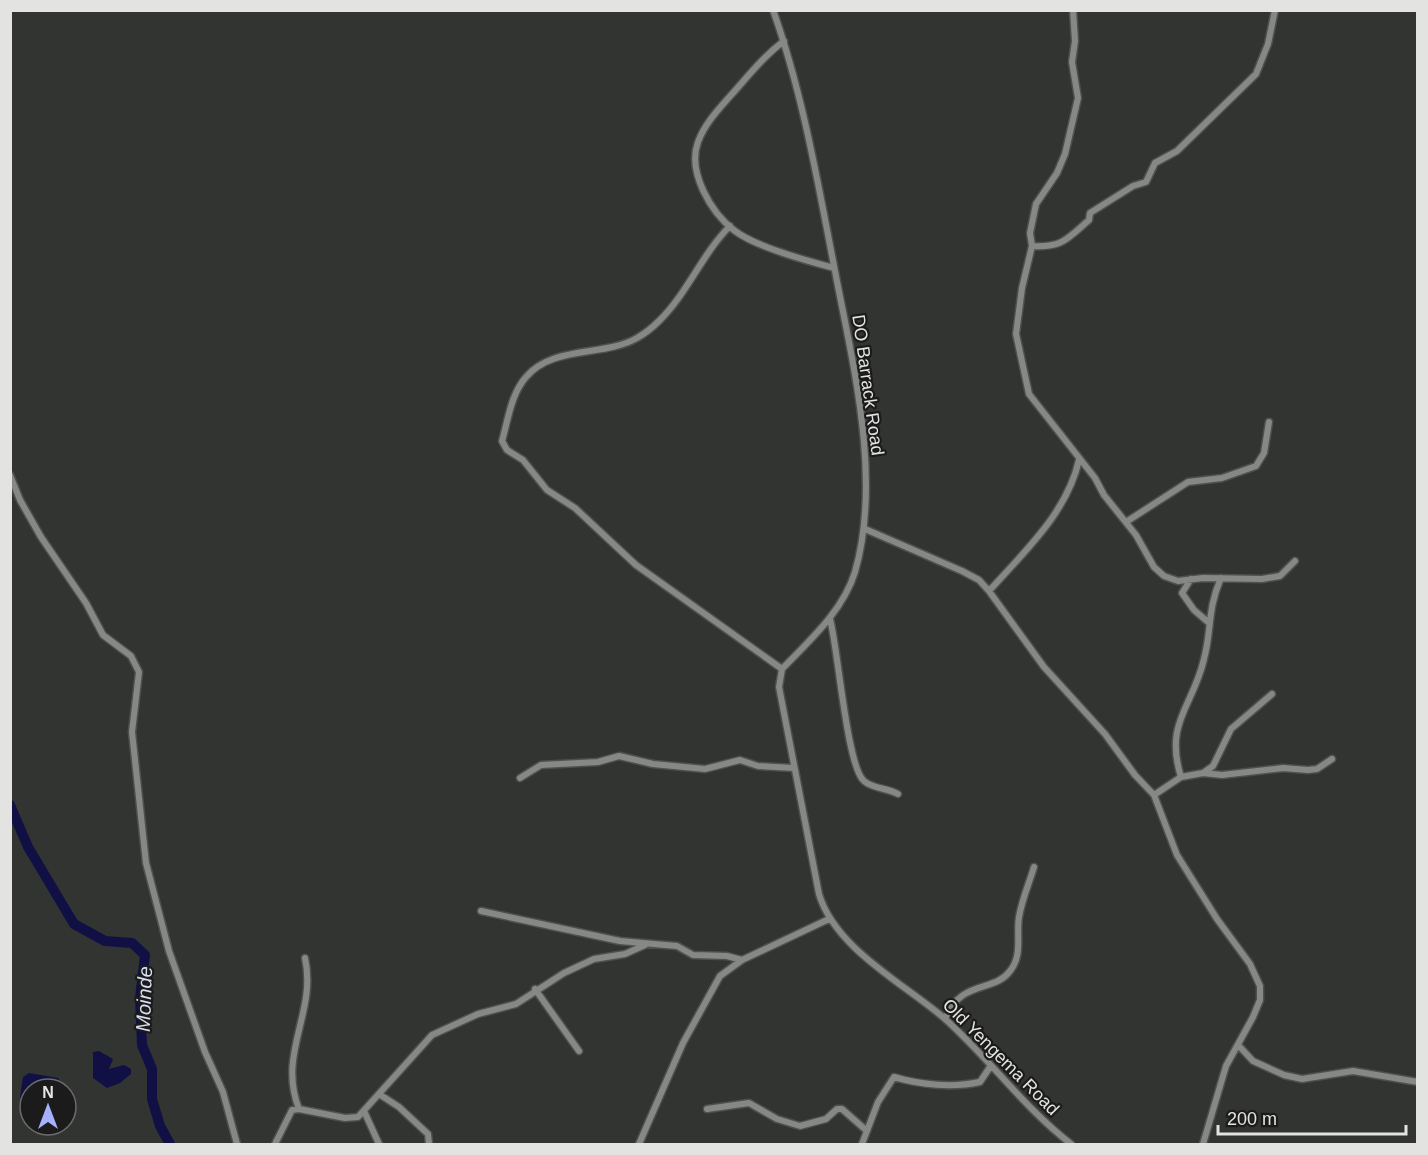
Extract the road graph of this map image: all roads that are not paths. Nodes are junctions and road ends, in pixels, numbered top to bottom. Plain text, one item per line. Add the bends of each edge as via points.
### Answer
1 (773, 10) edge
2 (1073, 10) edge
3 (1275, 10) edge
4 (784, 41) junction
5 (730, 226) junction
6 (1032, 246) junction
7 (834, 268) junction
8 (1269, 422) dead end
9 (1079, 460) junction
10 (10, 475) edge
11 (1126, 522) junction
12 (865, 530) junction
13 (1295, 561) dead end
14 (1221, 578) junction
15 (1191, 579) junction
16 (989, 591) junction
17 (830, 619) junction
18 (1208, 622) junction
19 (782, 669) junction
20 (1272, 694) dead end
21 (1332, 759) dead end
22 (794, 768) junction
23 (1203, 773) junction
24 (1181, 777) junction
25 (520, 778) dead end
26 (898, 795) dead end
27 (1154, 795) junction
28 (1034, 867) dead end
29 (481, 911) dead end
30 (829, 920) junction
31 (645, 945) junction
32 (305, 958) dead end
33 (742, 960) junction
34 (535, 989) junction
35 (945, 1019) junction
36 (1239, 1046) junction
37 (579, 1051) dead end
38 (990, 1067) junction
39 (1418, 1082) edge
40 (379, 1094) junction
41 (299, 1109) junction
42 (707, 1109) dead end
43 (364, 1111) junction
44 (867, 1131) junction
45 (237, 1144) edge
46 (275, 1144) edge
47 (380, 1144) edge
48 (429, 1144) edge
49 (639, 1144) edge
50 (862, 1144) edge
51 (1071, 1144) edge
52 (1203, 1144) edge

1 - 4 street, DO Barrack Road
2 - 6 street via 1072,62 1078,98 1065,154 1036,204 1030,233
3 - 6 street via 1263,61 1246,85 1177,151 1155,163 1146,182 1095,208 1089,220 1063,242
4 - 5 street via 713,115 697,145 699,182
4 - 7 street, DO Barrack Road
5 - 7 street via 754,240
5 - 19 street via 717,238 669,309 637,339 576,352 539,366 526,376 514,396 502,441 547,490 575,507 636,565
6 - 9 street via 1016,334 1022,366 1029,394
7 - 12 street, DO Barrack Road via 861,417
8 - 11 street via 1264,453 1256,466 1222,478 1188,482
9 - 11 street
9 - 16 street via 1055,516
10 - 45 street via 41,537 103,635 131,656 139,672 132,732 144,856 169,951 223,1092
11 - 15 street via 1164,576 1178,581
12 - 16 street via 962,571
12 - 17 street, DO Barrack Road via 854,575
13 - 14 street via 1275,577
14 - 15 street
14 - 18 street
15 - 18 street via 1182,593
16 - 27 street via 1044,667
17 - 19 street, DO Barrack Road
17 - 26 street via 859,774 867,783
18 - 24 street via 1204,660 1176,733
19 - 22 street via 779,687
20 - 23 street via 1231,729 1213,766
21 - 23 street via 1308,770
22 - 25 street via 758,766 740,760 705,769 619,756 598,762 541,765
22 - 30 street via 819,894
23 - 24 street
24 - 27 street
27 - 36 street via 1181,863 1250,964 1260,986 1260,1000
28 - 35 street via 1018,919 1018,957 1014,966 1008,974 953,1002
29 - 31 street
30 - 33 street
30 - 35 street, Old Yengema Road via 878,968
31 - 33 street via 660,942 693,955
31 - 34 street via 625,954 594,959
32 - 41 street via 308,969 304,1015 290,1071
33 - 49 street via 720,976 707,996 682,1043
34 - 37 street
34 - 40 street via 516,1004 478,1014 432,1035
35 - 38 street, Old Yengema Road
36 - 39 street via 1268,1070 1302,1079 1353,1071
36 - 52 street via 1226,1066
38 - 44 street via 980,1082 971,1084 946,1085 894,1077 878,1102
38 - 51 street, Old Yengema Road via 1027,1107
40 - 43 street
40 - 48 street via 428,1134
41 - 43 street via 345,1118 358,1117
41 - 46 street via 292,1110 286,1118
42 - 44 street via 749,1103 768,1116 800,1126 826,1119 842,1109
43 - 47 street
44 - 50 street

